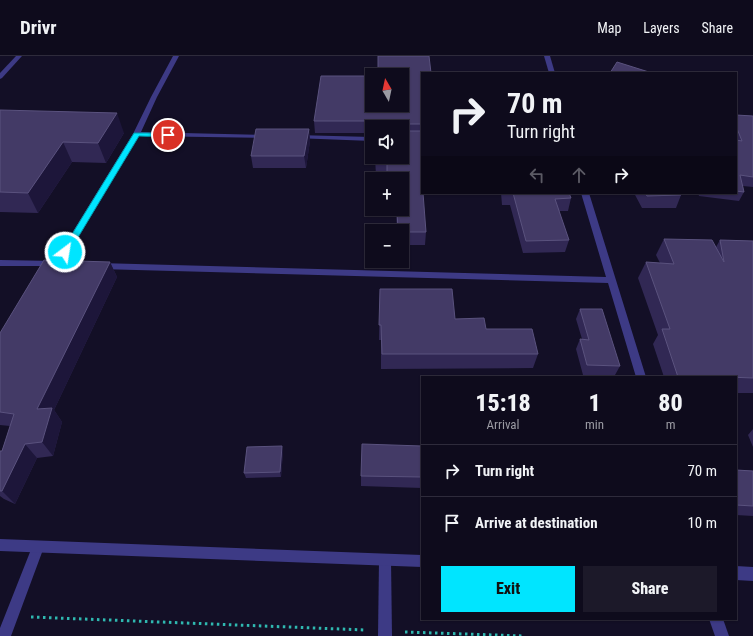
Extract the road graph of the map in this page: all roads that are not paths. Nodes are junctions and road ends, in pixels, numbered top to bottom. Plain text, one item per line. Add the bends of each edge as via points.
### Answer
1 (19, 56) edge
2 (176, 56) edge
3 (547, 56) edge
4 (552, 72) edge
5 (0, 77) edge
6 (137, 134) junction
7 (365, 139) edge
8 (585, 194) edge
9 (0, 263) edge
10 (89, 265) edge
11 (611, 280) junction
12 (641, 376) edge
13 (0, 545) edge
14 (38, 546) junction
15 (385, 560) junction
16 (421, 561) edge
17 (737, 573) edge
18 (753, 574) edge
19 (716, 620) edge
20 (385, 633) edge
21 (4, 636) edge
22 (722, 636) edge

1 - 5 street
2 - 6 street
3 - 4 street
6 - 7 street
6 - 9 street via 62,264
8 - 11 street
10 - 11 street
11 - 12 street
13 - 14 street
14 - 15 street
14 - 21 street
15 - 16 street
15 - 20 street
17 - 18 street
19 - 22 street

